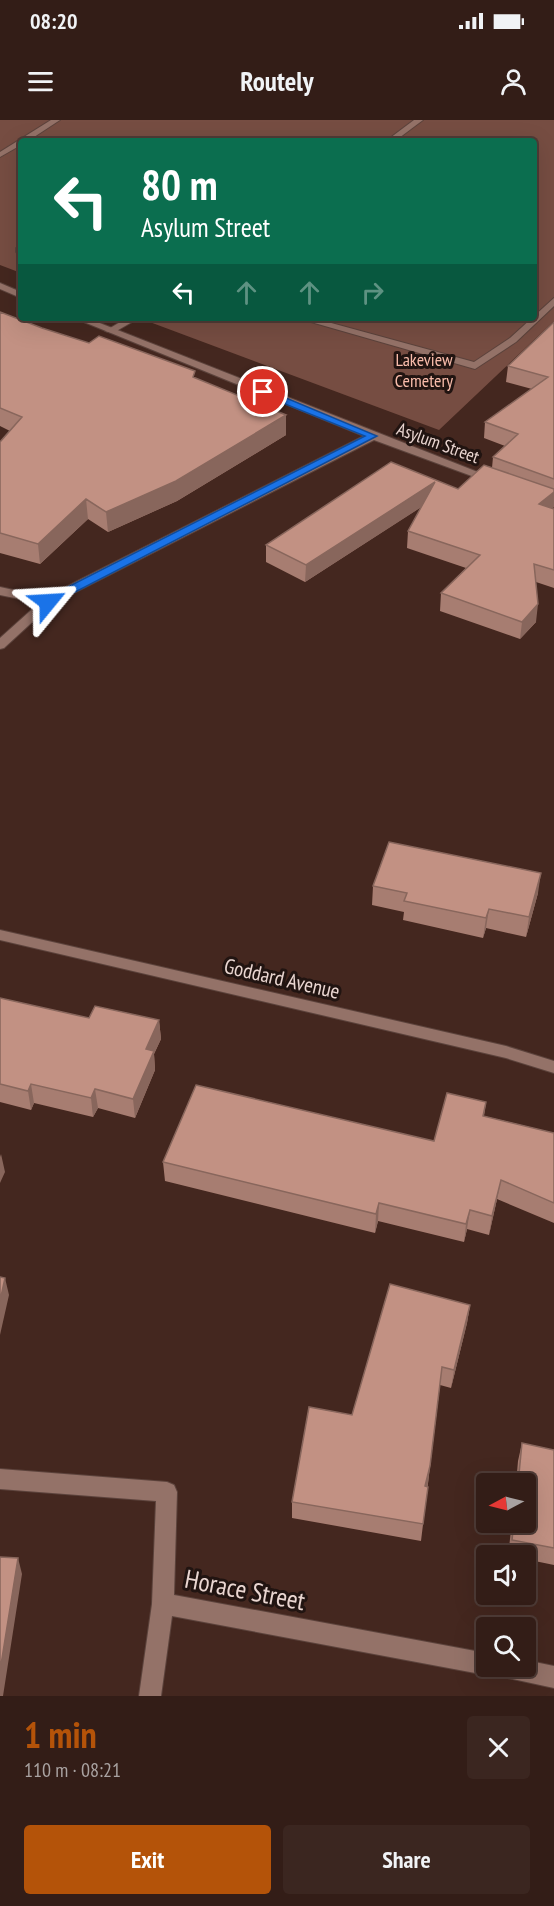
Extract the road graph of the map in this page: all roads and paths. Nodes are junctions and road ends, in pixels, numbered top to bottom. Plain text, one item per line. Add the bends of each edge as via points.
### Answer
1 (56, 120) edge
2 (419, 120) edge
3 (27, 138) edge
4 (394, 138) edge
5 (18, 144) edge
6 (0, 155) edge
7 (0, 286) edge
8 (18, 294) edge
9 (554, 301) edge
10 (537, 317) edge
11 (86, 321) edge
12 (128, 321) edge
13 (313, 321) edge
14 (533, 321) edge
15 (110, 331) junction
16 (373, 436) junction
17 (501, 483) edge
18 (0, 591) edge
19 (48, 602) junction
20 (0, 645) edge
21 (0, 935) edge
22 (554, 1067) edge
23 (0, 1479) edge
24 (163, 1604) junction
25 (476, 1663) edge
26 (536, 1674) edge
27 (554, 1677) edge
28 (150, 1696) edge

1 - 3 street
2 - 4 street
5 - 6 street
7 - 8 street
9 - 10 street
11 - 15 street, Asylum Street
12 - 15 street
13 - 14 street via 475,366
15 - 16 street, Asylum Street
16 - 17 street, Asylum Street
16 - 19 street
18 - 19 street
19 - 20 street
21 - 22 street, Goddard Avenue via 506,1052
23 - 24 street, Horace Street via 167,1492
24 - 25 street, Horace Street
24 - 28 street
26 - 27 street

